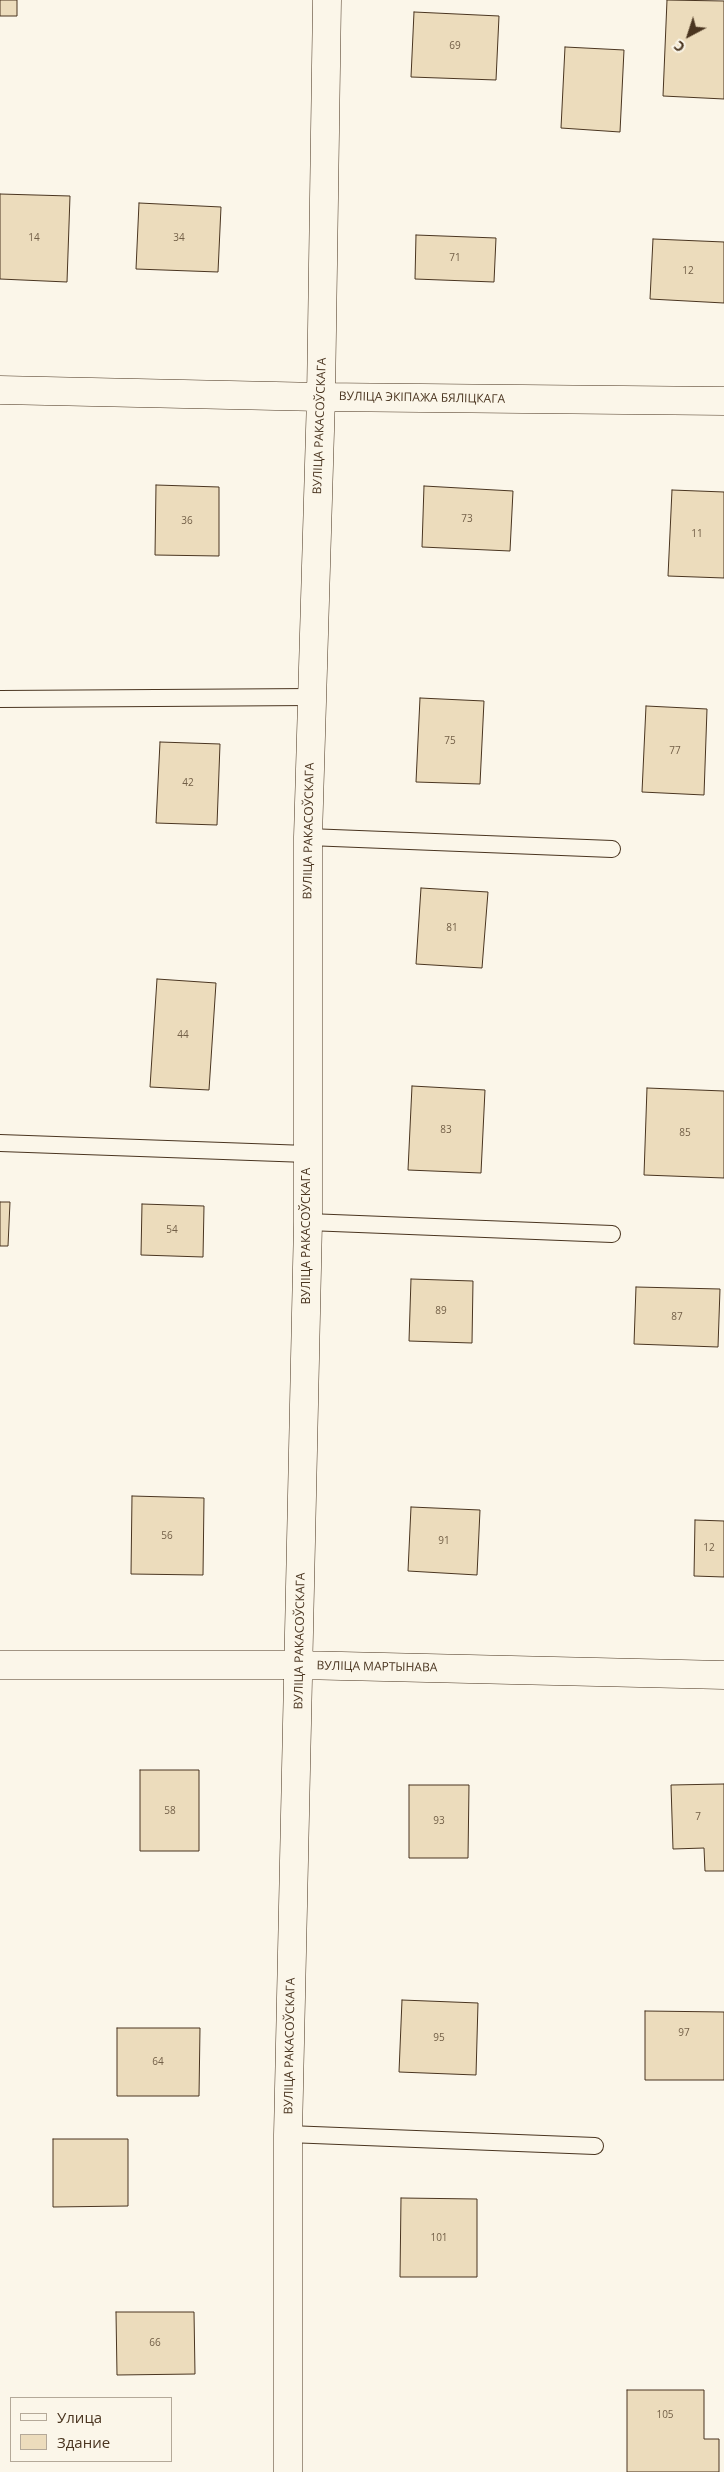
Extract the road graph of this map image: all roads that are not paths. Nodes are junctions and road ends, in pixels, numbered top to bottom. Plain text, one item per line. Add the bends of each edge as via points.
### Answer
1 (327, 0) edge
2 (0, 390) edge
3 (321, 397) junction
4 (724, 401) edge
5 (312, 697) junction
6 (0, 699) edge
7 (308, 837) junction
8 (612, 849) dead end
9 (0, 1143) edge
10 (307, 1154) junction
11 (308, 1222) junction
12 (612, 1234) dead end
13 (0, 1665) edge
14 (299, 1665) junction
15 (724, 1675) edge
16 (288, 2134) junction
17 (595, 2146) dead end
18 (288, 2472) edge

1 - 3 street, ВУЛІЦА РАКАСОЎСКАГА
2 - 3 street, ВУЛІЦА ЭКІПАЖА БЯЛІЦКАГА
3 - 4 street, ВУЛІЦА ЭКІПАЖА БЯЛІЦКАГА
3 - 5 street, ВУЛІЦА РАКАСОЎСКАГА
5 - 6 lane
5 - 7 street, ВУЛІЦА РАКАСОЎСКАГА
7 - 8 lane
7 - 10 street, ВУЛІЦА РАКАСОЎСКАГА
9 - 10 lane
10 - 11 street, ВУЛІЦА РАКАСОЎСКАГА
11 - 12 lane
11 - 14 street, ВУЛІЦА РАКАСОЎСКАГА
13 - 14 street, ВУЛІЦА МАРТЫНАВА
14 - 15 street, ВУЛІЦА МАРТЫНАВА
14 - 16 street, ВУЛІЦА РАКАСОЎСКАГА
16 - 17 lane
16 - 18 street, ВУЛІЦА РАКАСОЎСКАГА

